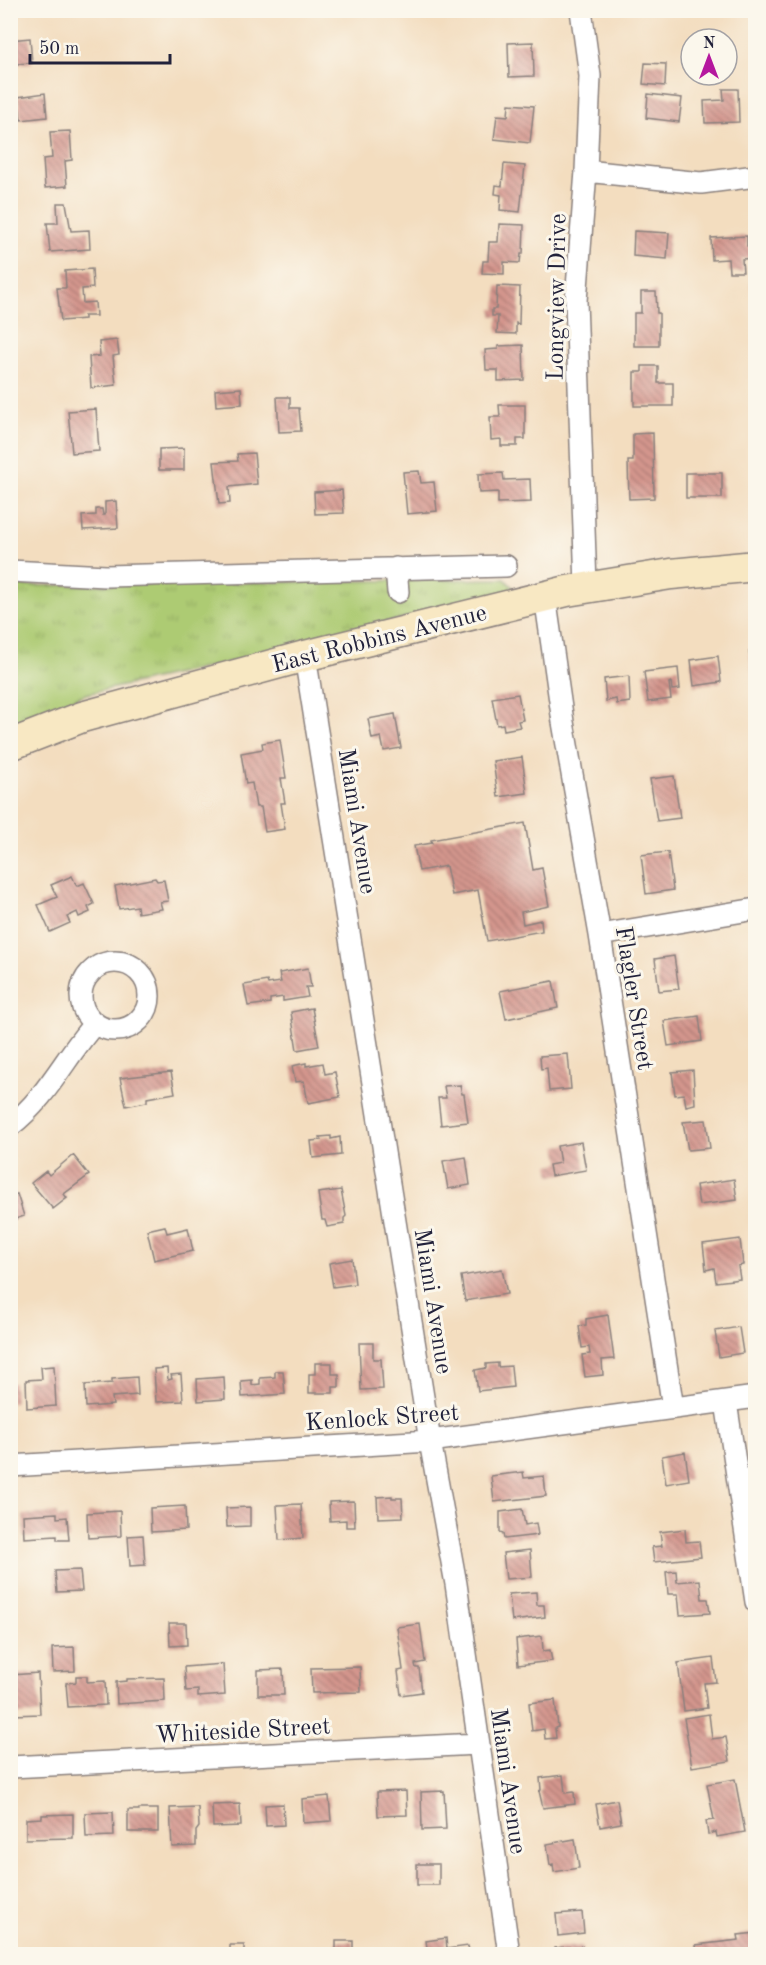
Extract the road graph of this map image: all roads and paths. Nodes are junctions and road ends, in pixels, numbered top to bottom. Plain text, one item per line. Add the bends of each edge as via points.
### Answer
1 (581, 10) edge
2 (586, 171) junction
3 (756, 176) edge
4 (506, 566) dead end
5 (756, 566) edge
6 (396, 568) junction
7 (10, 571) edge
8 (585, 586) junction
9 (398, 592) dead end
10 (545, 596) junction
11 (306, 656) junction
12 (10, 745) edge
13 (756, 909) edge
14 (600, 935) junction
15 (94, 1023) dead end
16 (10, 1126) edge
17 (756, 1397) edge
18 (726, 1402) junction
19 (673, 1408) junction
20 (430, 1441) junction
21 (10, 1466) edge
22 (756, 1602) edge
23 (478, 1744) junction
24 (10, 1767) edge
25 (509, 1954) edge

1 - 2 street, Longview Drive via 590,76
2 - 3 street via 701,183
2 - 8 street, Longview Drive via 576,302
4 - 6 street, East Robbins Avenue
5 - 8 main road, East Robbins Avenue
6 - 7 street, East Robbins Avenue via 106,576
6 - 9 street, East Robbins Avenue
8 - 10 main road, East Robbins Avenue
10 - 11 main road, East Robbins Avenue
10 - 14 street, Flagler Street via 562,722
11 - 12 main road, East Robbins Avenue via 82,717
11 - 20 street, Miami Avenue
13 - 14 street
14 - 19 street, Flagler Street
15 - 16 street via 31,1109
17 - 18 street, Kenlock Street
18 - 19 street, Kenlock Street
18 - 22 street
19 - 20 street, Kenlock Street
20 - 21 street, Kenlock Street
20 - 23 street, Miami Avenue via 456,1584
23 - 24 street, Whiteside Street
23 - 25 street, Miami Avenue

